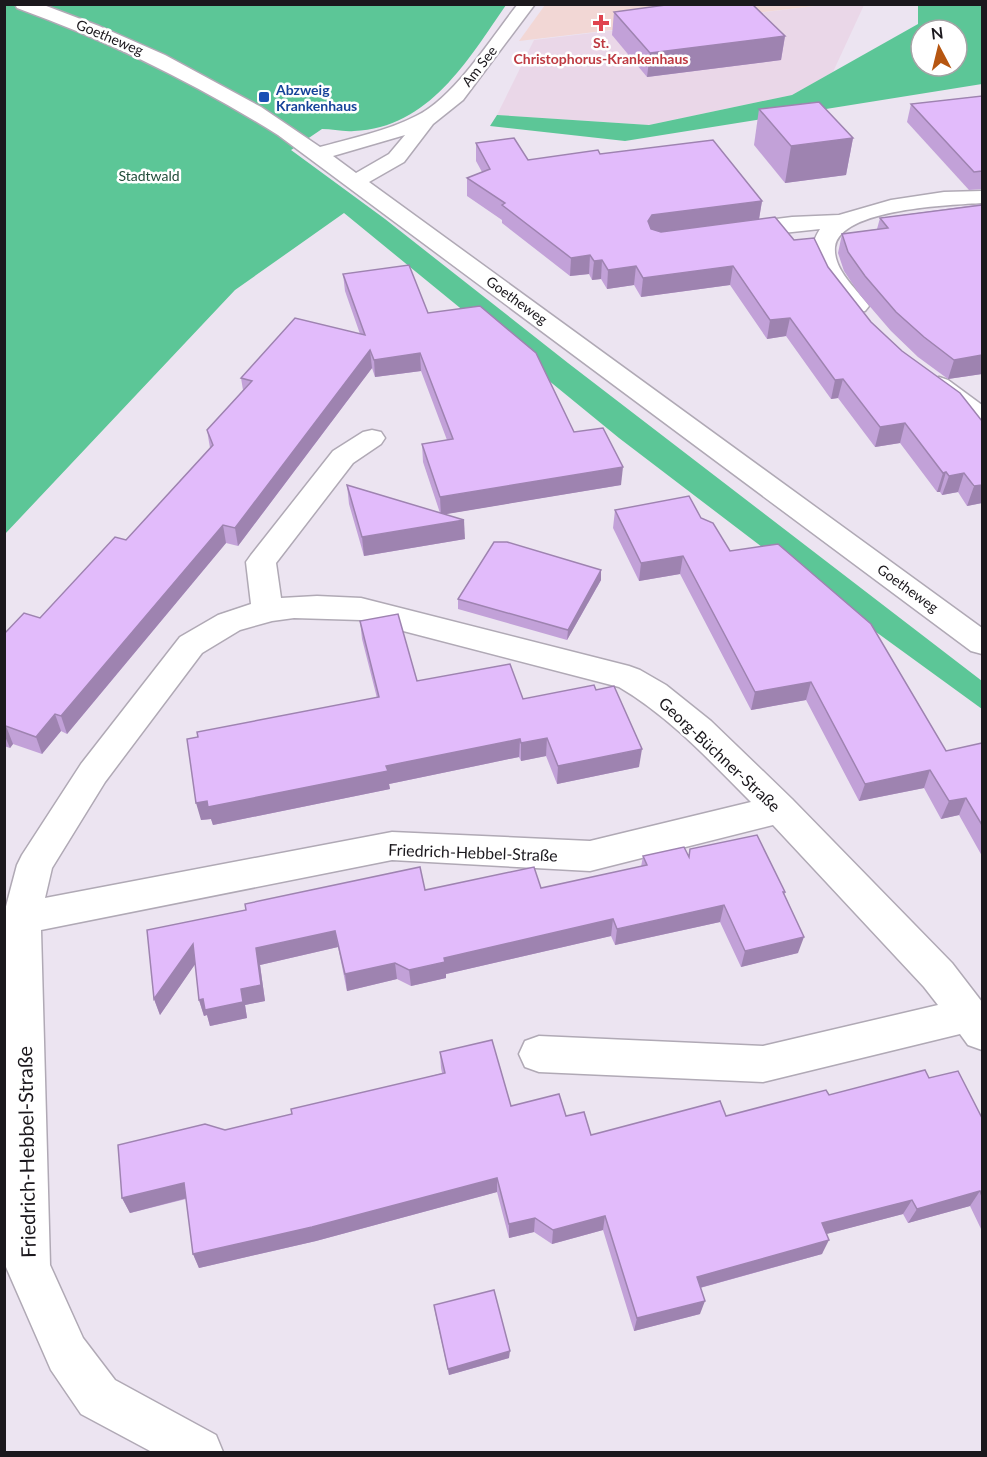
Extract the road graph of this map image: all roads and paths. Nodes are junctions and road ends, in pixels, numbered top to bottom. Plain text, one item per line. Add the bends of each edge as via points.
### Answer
1 (23, 4) edge
2 (527, 4) edge
3 (425, 120) junction
4 (318, 154) junction
5 (354, 181) junction
6 (982, 197) edge
7 (839, 222) junction
8 (715, 234) edge
9 (874, 327) edge
10 (925, 375) edge
11 (982, 417) edge
12 (372, 438) dead end
13 (267, 611) junction
14 (982, 643) edge
15 (780, 809) junction
16 (22, 918) junction
17 (975, 1023) edge
18 (538, 1053) dead end
19 (199, 1452) edge

1 - 4 street, Goetheweg via 126,42 243,104
2 - 3 street, Am See via 456,96
3 - 4 street, Am See
3 - 5 street, Am See via 406,151 377,172
4 - 5 street, Goetheweg
5 - 14 street, Goetheweg
6 - 7 street via 875,210
7 - 8 street
7 - 9 street via 828,231 823,245 826,261
10 - 11 street
12 - 13 street via 343,457 261,562
13 - 15 street, Georg-Büchner-Straße via 316,606 362,609 629,678 655,693 699,730
13 - 16 street, Friedrich-Hebbel-Straße via 227,622 191,645 93,773 35,865
15 - 16 street, Friedrich-Hebbel-Straße via 590,856 392,846
15 - 17 street, Georg-Büchner-Straße via 938,975
16 - 19 street, Friedrich-Hebbel-Straße via 28,1267 67,1354 98,1397
17 - 18 street via 763,1064

